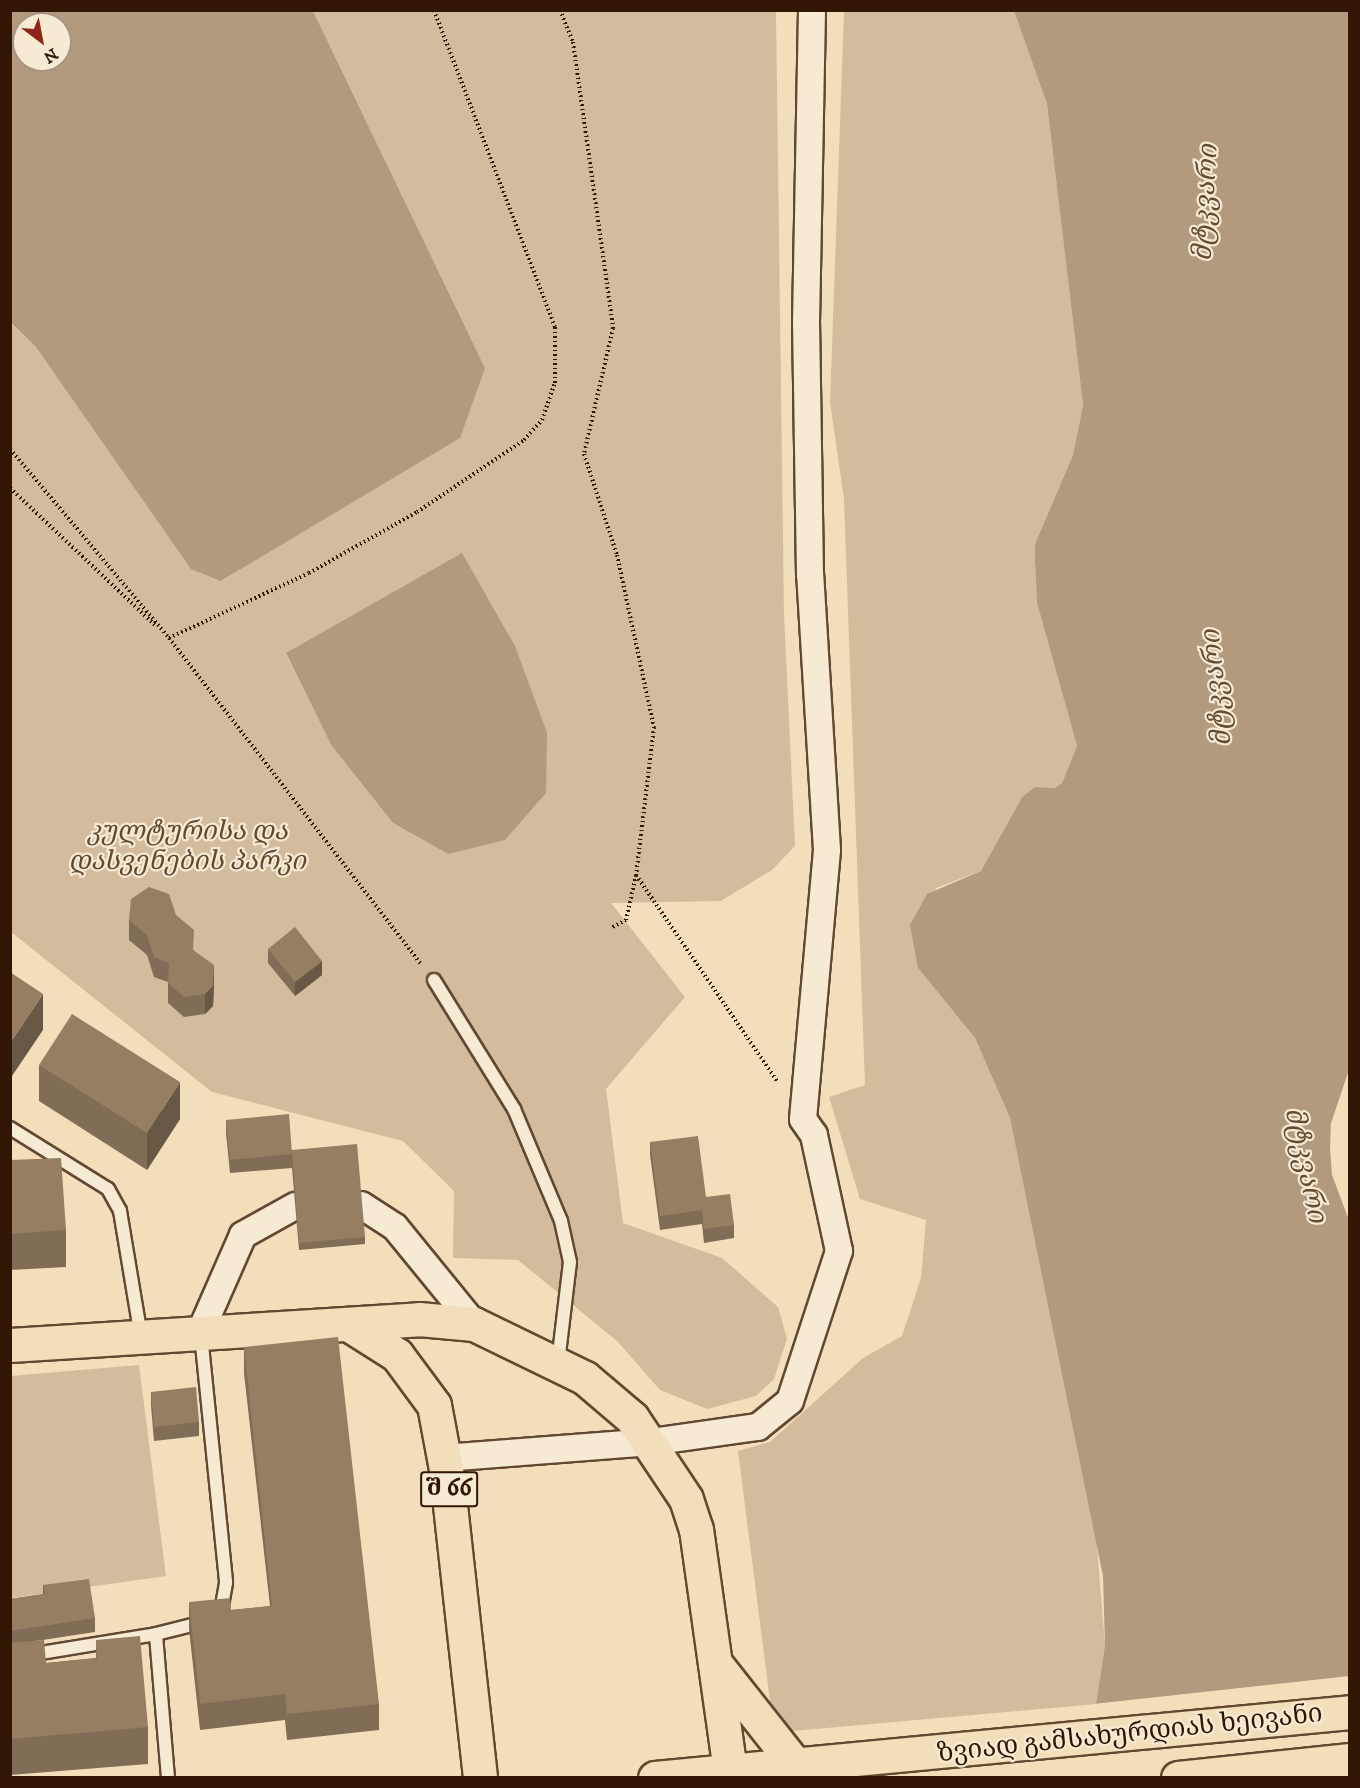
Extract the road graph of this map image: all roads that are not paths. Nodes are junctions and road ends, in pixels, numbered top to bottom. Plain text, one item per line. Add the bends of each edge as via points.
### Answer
1 (812, 10) edge
2 (434, 980) road end
3 (10, 1128) edge
4 (361, 1204) edge
5 (295, 1206) edge
6 (348, 1324) junction
7 (474, 1324) junction
8 (200, 1334) junction
9 (141, 1337) junction
10 (10, 1345) edge
11 (558, 1363) junction
12 (651, 1442) junction
13 (444, 1458) junction
14 (156, 1634) junction
15 (10, 1658) edge
16 (714, 1662) junction
17 (1350, 1712) edge
18 (1350, 1760) edge
19 (798, 1768) junction
20 (731, 1774) edge
21 (168, 1778) edge
22 (480, 1778) edge
23 (655, 1778) edge
24 (1178, 1778) edge

1 - 12 street via 806,323 810,575 827,850 803,1119 814,1135 840,1251 790,1401 758,1427
2 - 11 lane via 514,1109 561,1221 570,1262
3 - 9 lane via 108,1189 120,1211
4 - 7 street via 395,1227
5 - 8 street via 243,1235
6 - 7 main road via 419,1319
6 - 8 main road
6 - 13 main road, შ 66 via 377,1339 419,1381 434,1405
7 - 11 main road
8 - 9 main road
8 - 14 lane via 226,1605 215,1619
9 - 10 main road
11 - 12 main road via 609,1397
12 - 13 street
12 - 16 main road via 671,1470 696,1529
13 - 22 main road, შ 66
14 - 15 lane
14 - 21 lane
16 - 19 main road
16 - 20 main road
17 - 19 main road, ზვიად გამსახურდიას ხეივანი
18 - 24 main road, ზვიად გამსახურდიას ხეივანი
19 - 20 main road, ზვიად გამსახურდიას ხეივანი
20 - 23 main road, ზვიად გამსახურდიას ხეივანი

